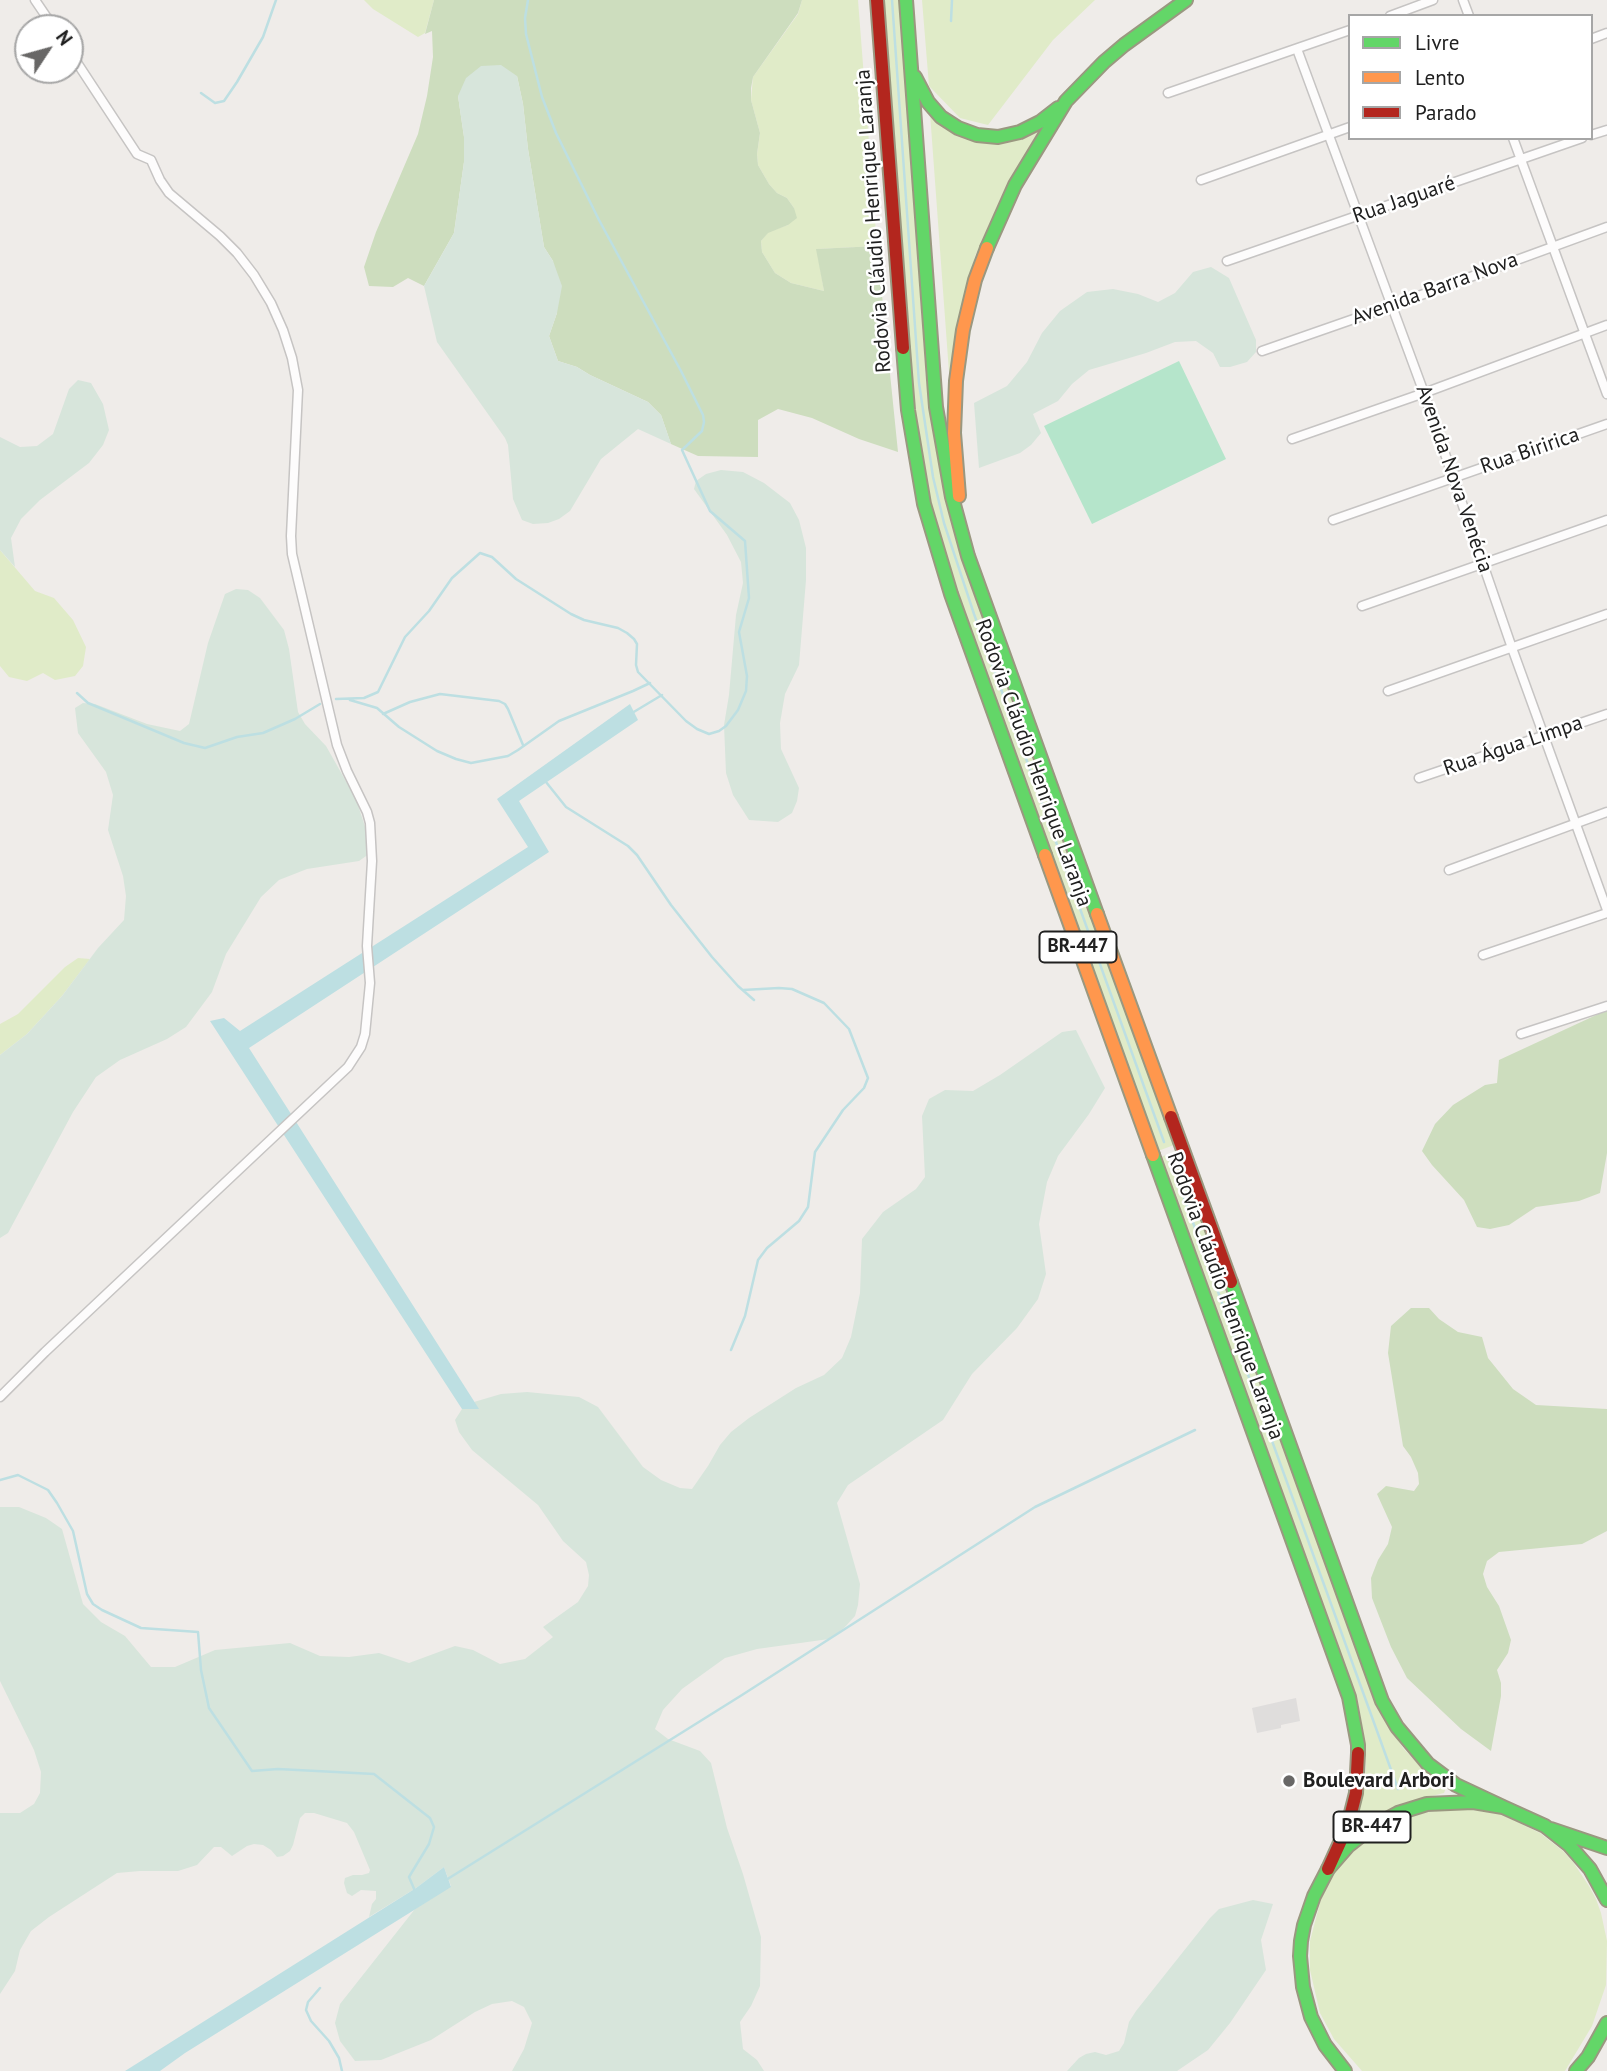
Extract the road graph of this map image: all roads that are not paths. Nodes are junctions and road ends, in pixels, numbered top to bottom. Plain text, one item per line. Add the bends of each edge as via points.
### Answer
1 (877, 0) edge
2 (906, 0) edge
3 (1186, 0) edge
4 (1433, 0) edge
5 (1395, 14) edge
6 (1348, 31) edge
7 (1297, 49) junction
8 (911, 65) junction
9 (84, 73) edge
10 (1168, 93) dead end
11 (1066, 101) junction
12 (1348, 128) edge
13 (1328, 135) junction
14 (1514, 140) edge
15 (1576, 140) edge
16 (1521, 159) junction
17 (1201, 180) dead end
18 (1358, 216) junction
19 (1607, 227) edge
20 (1553, 246) junction
21 (1227, 261) dead end
22 (1391, 306) junction
23 (1607, 325) edge
24 (1585, 333) junction
25 (1262, 351) dead end
26 (1424, 393) junction
27 (1607, 394) edge
28 (1607, 424) edge
29 (1292, 439) dead end
30 (1454, 478) junction
31 (1333, 520) dead end
32 (1607, 520) edge
33 (1484, 565) junction
34 (978, 585) junction
35 (1362, 606) dead end
36 (1607, 614) edge
37 (1512, 648) junction
38 (1388, 691) dead end
39 (1607, 714) edge
40 (1544, 736) junction
41 (1419, 778) dead end
42 (1607, 812) edge
43 (1576, 823) junction
44 (1450, 870) dead end
45 (1607, 911) edge
46 (1483, 955) dead end
47 (1607, 1006) edge
48 (1521, 1034) dead end
49 (0, 1397) edge
50 (1503, 1807) junction
51 (1545, 1826) junction
52 (1607, 1848) edge
53 (1328, 1870) junction
54 (1607, 1900) edge
55 (1607, 2023) edge
56 (1345, 2071) edge
57 (1576, 2071) edge

1 - 53 main road, Rodovia Cláudio Henrique Laranja / BR-447 via 908,410 924,504 951,594 1349,1697 1358,1745 1357,1785 1349,1825
2 - 8 main road, Rodovia Cláudio Henrique Laranja / BR-447
3 - 11 main road via 1124,45
4 - 5 street
6 - 7 street
7 - 10 street
7 - 13 street, Avenida Nova Venécia
8 - 11 main road via 934,110 976,135 1020,132
8 - 34 main road, Rodovia Cláudio Henrique Laranja / BR-447 via 939,427 952,497
9 - 49 street via 137,154 151,160 169,193 220,236 254,275 271,303 292,358 298,390 292,554 337,745 370,823 370,983 365,1034 348,1067
11 - 34 main road via 1003,208 975,280 963,330 954,407 955,458 963,522
12 - 13 street
13 - 17 street
13 - 18 street, Avenida Nova Venécia
14 - 16 street
15 - 16 street, Rua Jaguaré
16 - 18 street, Rua Jaguaré
16 - 20 street
18 - 21 street, Rua Jaguaré
18 - 22 street, Avenida Nova Venécia
19 - 20 street, Avenida Barra Nova
20 - 22 street, Avenida Barra Nova
20 - 24 street
22 - 25 street, Avenida Barra Nova
22 - 26 street, Avenida Nova Venécia
23 - 24 street
24 - 26 street
24 - 27 street
26 - 29 street
26 - 30 street, Avenida Nova Venécia
28 - 30 street, Rua Biririca
30 - 31 street, Rua Biririca
30 - 33 street, Avenida Nova Venécia
32 - 33 street
33 - 35 street
33 - 37 street, Avenida Nova Venécia
34 - 50 main road, Rodovia Cláudio Henrique Laranja / BR-447 via 1382,1701 1428,1764 1456,1785
36 - 37 street
37 - 38 street
37 - 40 street, Avenida Nova Venécia
39 - 40 street, Rua Água Limpa
40 - 41 street, Rua Água Limpa
40 - 43 street, Avenida Nova Venécia
42 - 43 street
43 - 44 street
43 - 45 street, Avenida Nova Venécia
45 - 46 street
47 - 48 street
50 - 51 main road, BR-447
50 - 53 main road, BR-447 via 1458,1801 1413,1808 1372,1827
51 - 52 main road
51 - 54 main road, BR-447 via 1580,1856
53 - 56 main road, BR-447 via 1304,1925 1301,1972 1317,2032
55 - 57 main road

